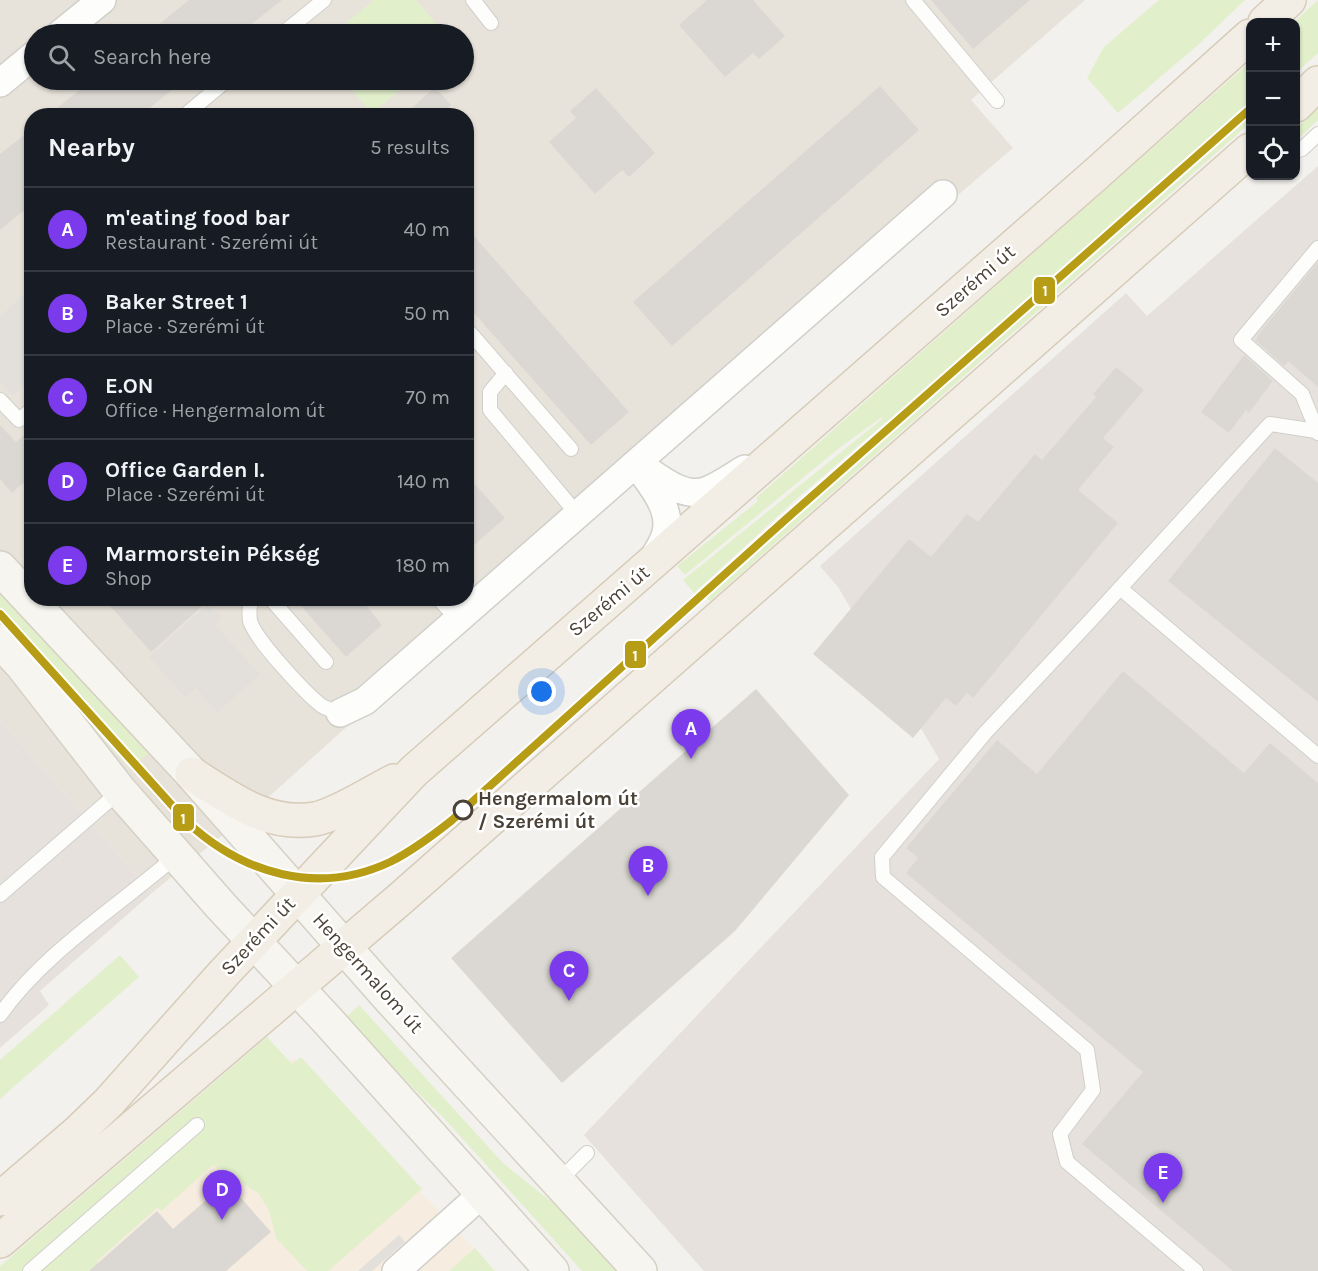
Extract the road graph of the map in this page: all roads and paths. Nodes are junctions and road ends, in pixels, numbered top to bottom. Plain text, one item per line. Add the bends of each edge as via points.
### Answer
1 (102, 0) edge
2 (324, 0) edge
3 (472, 0) edge
4 (913, 0) edge
5 (1289, 0) edge
6 (1269, 18) edge
7 (72, 24) edge
8 (294, 24) edge
9 (491, 24) dead end
10 (1246, 40) edge
11 (24, 63) edge
12 (0, 83) edge
13 (1318, 83) edge
14 (215, 90) edge
15 (997, 101) dead end
16 (1300, 101) edge
17 (193, 108) edge
18 (1318, 134) edge
19 (1300, 150) edge
20 (1246, 158) edge
21 (943, 194) dead end
22 (1318, 248) edge
23 (474, 337) edge
24 (506, 374) junction
25 (0, 400) edge
26 (24, 416) edge
27 (1317, 432) edge
28 (795, 439) junction
29 (571, 449) dead end
30 (637, 463) junction
31 (578, 515) junction
32 (0, 568) edge
33 (648, 568) junction
34 (1120, 588) junction
35 (24, 594) edge
36 (35, 606) edge
37 (250, 606) edge
38 (277, 606) edge
39 (445, 606) edge
40 (458, 620) junction
41 (0, 641) edge
42 (326, 663) dead end
43 (340, 712) joint
44 (1318, 756) edge
45 (414, 771) junction
46 (192, 774) junction
47 (120, 791) junction
48 (177, 855) junction
49 (297, 894) junction
50 (0, 895) edge
51 (255, 942) junction
52 (344, 947) junction
53 (297, 987) junction
54 (0, 1015) edge
55 (197, 1125) dead end
56 (587, 1154) dead end
57 (559, 1180) junction
58 (482, 1194) junction
59 (0, 1199) edge
60 (0, 1241) edge
61 (30, 1271) edge
62 (396, 1271) edge
63 (552, 1271) edge
64 (640, 1271) edge
65 (1196, 1271) edge

1 - 7 street
2 - 8 lane
3 - 9 lane
4 - 15 lane
5 - 6 main road
10 - 28 main road, Szerémi út
11 - 12 street
13 - 16 main road
14 - 17 lane
18 - 19 lane
20 - 52 main road
21 - 30 street
22 - 27 lane via 1241,340 1302,394
23 - 24 lane
24 - 29 lane
24 - 31 lane via 490,392 490,410
25 - 26 lane via 19,420
27 - 34 lane via 1270,424
28 - 30 street via 706,491 689,493
28 - 33 main road, Szerémi út
30 - 31 street
30 - 33 street via 667,516 666,535
31 - 40 street
32 - 35 main road, Hengermalom út
33 - 45 main road, Szerémi út
34 - 44 lane
34 - 65 lane via 984,733 889,848 882,857 883,877 1087,1050 1093,1090 1060,1134 1067,1162
36 - 46 main road, Hengermalom út
37 - 43 lane via 250,621 260,639 313,698 325,708
38 - 42 lane
39 - 40 lane
40 - 43 street via 365,701
41 - 47 main road
45 - 46 main road via 329,814 295,820 264,816
45 - 49 main road, Szerémi út
46 - 49 main road, Hengermalom út
47 - 48 main road
47 - 50 lane
48 - 51 main road
48 - 54 lane via 37,970
49 - 51 main road, Szerémi út
49 - 52 main road, Hengermalom út
51 - 53 main road
51 - 59 main road, Szerémi út via 109,1102
52 - 53 main road
52 - 57 main road, Hengermalom út
53 - 58 main road
53 - 60 main road
55 - 61 lane
56 - 57 lane
57 - 64 main road, Hengermalom út
58 - 62 street
58 - 63 main road

